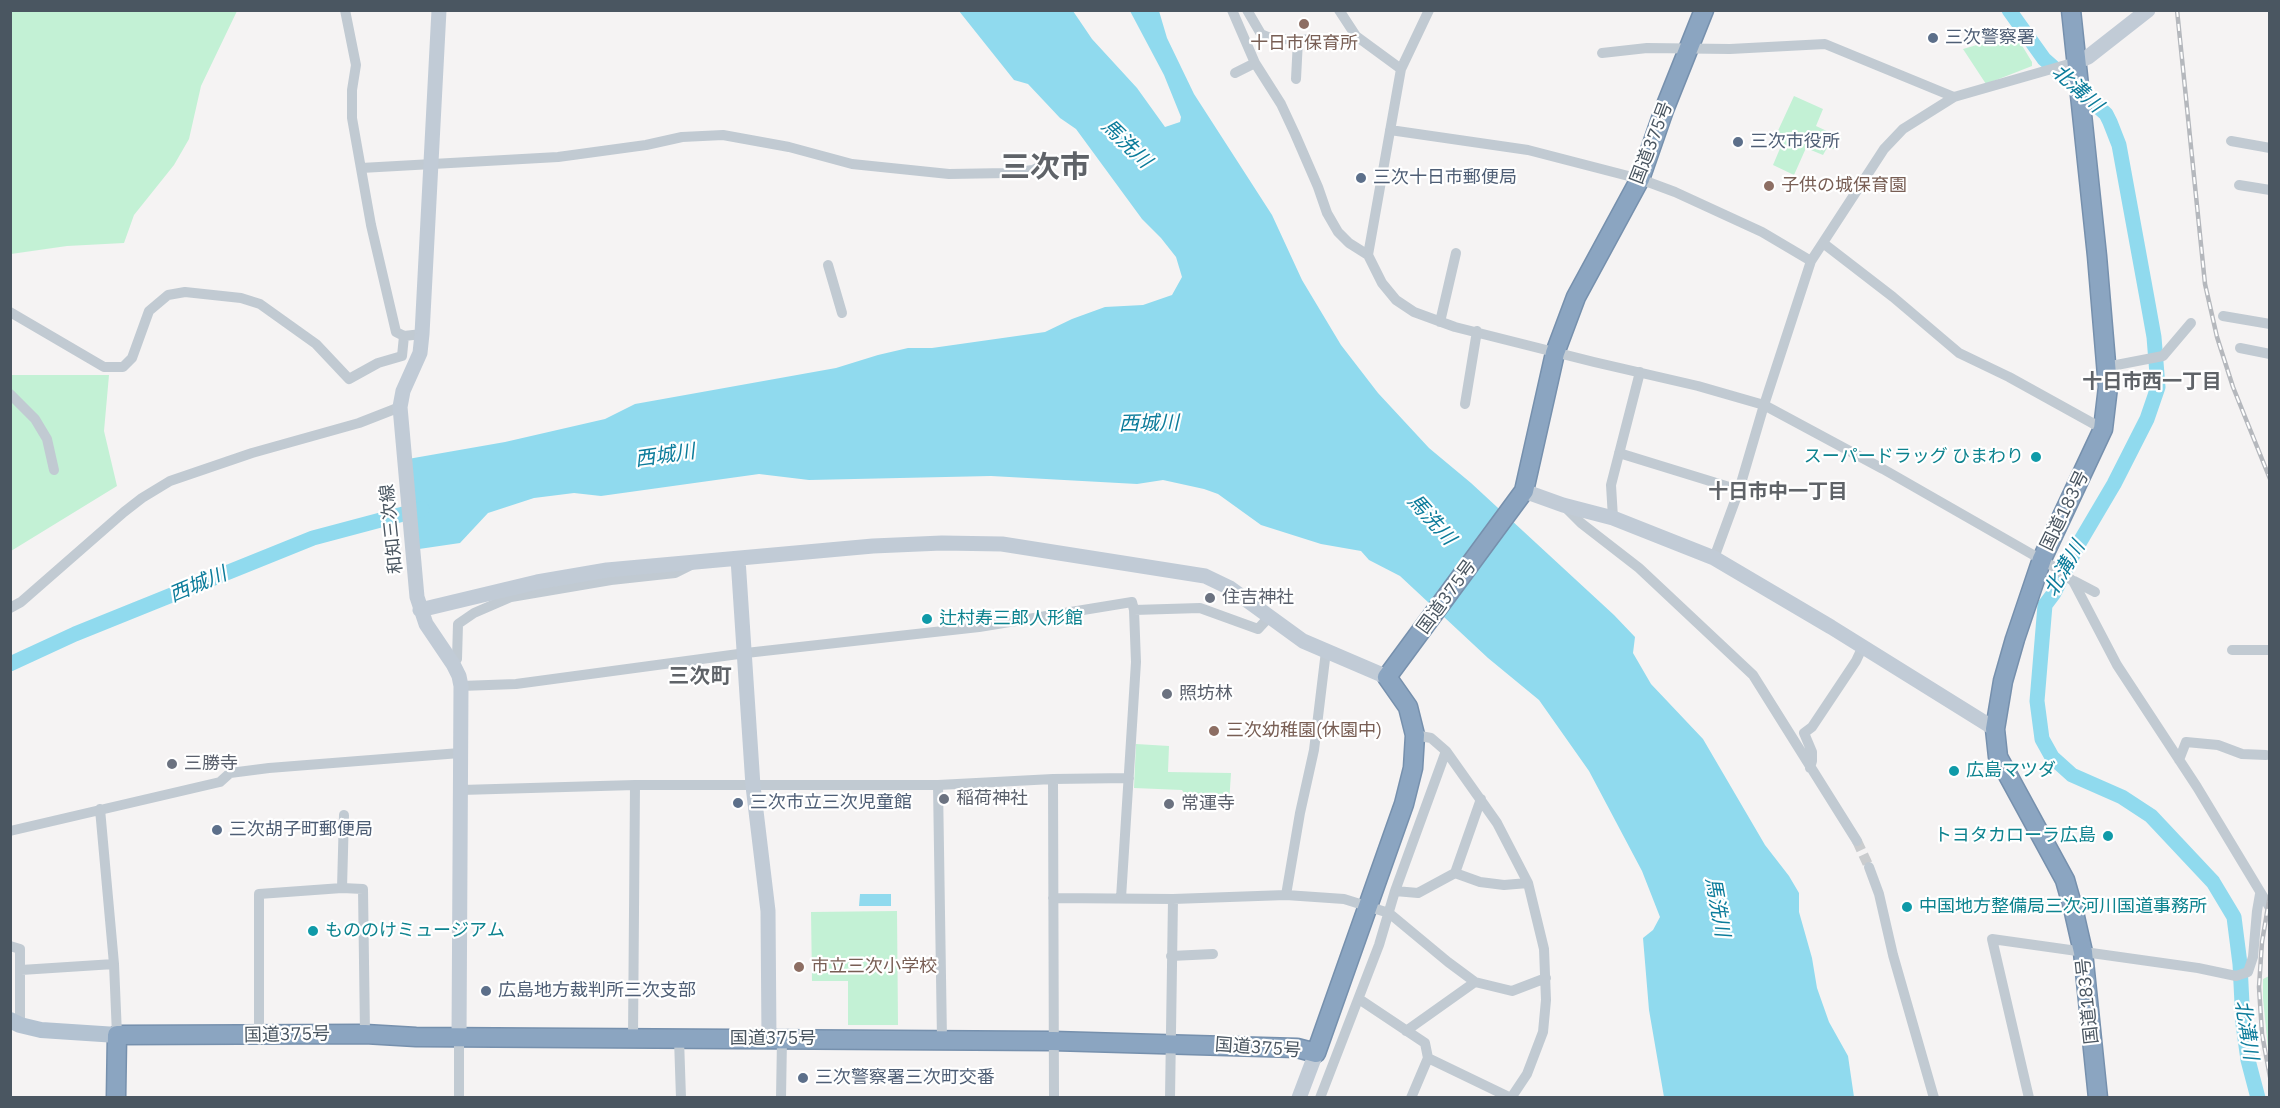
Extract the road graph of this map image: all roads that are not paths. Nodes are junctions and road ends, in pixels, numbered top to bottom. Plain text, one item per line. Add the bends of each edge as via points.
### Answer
1 (345, 10) edge
2 (439, 10) edge
3 (1232, 10) edge
4 (1247, 10) edge
5 (1339, 10) edge
6 (1429, 10) edge
7 (1704, 10) edge
8 (2071, 10) edge
9 (2148, 10) edge
10 (1356, 36) junction
11 (1298, 40) junction
12 (1690, 49) junction
13 (1602, 53) dead end
14 (2076, 62) junction
15 (1255, 63) junction
16 (1401, 69) junction
17 (1235, 73) dead end
18 (1296, 79) dead end
19 (1954, 97) junction
20 (1390, 130) junction
21 (2231, 141) dead end
22 (2270, 148) edge
23 (430, 165) junction
24 (1039, 167) dead end
25 (361, 168) junction
26 (1640, 179) junction
27 (2239, 185) dead end
28 (2270, 190) edge
29 (1823, 243) junction
30 (1456, 253) dead end
31 (1368, 255) junction
32 (1811, 261) junction
33 (828, 265) dead end
34 (10, 312) edge
35 (842, 313) dead end
36 (2223, 316) dead end
37 (1440, 322) junction
38 (2191, 323) dead end
39 (2270, 324) edge
40 (1477, 331) junction
41 (422, 334) junction
42 (404, 336) junction
43 (2240, 348) dead end
44 (1555, 353) junction
45 (2270, 354) edge
46 (2106, 367) junction
47 (1640, 372) junction
48 (10, 393) edge
49 (1465, 404) dead end
50 (1764, 405) junction
51 (400, 414) junction
52 (2103, 429) junction
53 (1619, 453) junction
54 (54, 470) dead end
55 (1739, 490) junction
56 (1519, 498) junction
57 (1563, 505) junction
58 (1613, 518) junction
59 (1714, 558) junction
60 (738, 559) junction
61 (697, 562) junction
62 (2049, 564) junction
63 (2071, 579) junction
64 (2095, 592) dead end
65 (10, 608) edge
66 (420, 610) junction
67 (1134, 610) junction
68 (1270, 616) junction
69 (1863, 646) junction
70 (2232, 650) dead end
71 (2270, 650) edge
72 (1326, 651) junction
73 (746, 653) junction
74 (453, 664) junction
75 (1392, 671) junction
76 (461, 686) junction
77 (1995, 729) junction
78 (1415, 735) junction
79 (1446, 751) junction
80 (460, 753) junction
81 (2266, 756) dead end
82 (2179, 760) junction
83 (1810, 768) junction
84 (1129, 778) junction
85 (1053, 779) junction
86 (938, 784) junction
87 (634, 785) junction
88 (753, 786) junction
89 (460, 790) junction
90 (1481, 799) junction
91 (100, 809) junction
92 (344, 815) dead end
93 (10, 831) edge
94 (1857, 841) tunnel mouth
95 (1869, 867) tunnel mouth
96 (1455, 873) junction
97 (1528, 883) junction
98 (342, 888) junction
99 (1395, 891) junction
100 (1286, 894) junction
101 (2260, 894) junction
102 (1053, 897) junction
103 (1121, 898) junction
104 (1173, 899) junction
105 (1368, 906) junction
106 (2270, 908) edge
107 (1389, 913) junction
108 (10, 946) edge
109 (2083, 952) junction
110 (1213, 954) dead end
111 (1171, 956) junction
112 (114, 964) junction
113 (21, 970) junction
114 (1546, 978) junction
115 (1475, 982) junction
116 (1359, 999) junction
117 (15, 1023) edge
118 (1406, 1031) junction
119 (365, 1034) junction
120 (117, 1035) junction
121 (258, 1036) junction
122 (459, 1037) junction
123 (633, 1038) junction
124 (679, 1039) junction
125 (775, 1039) junction
126 (942, 1040) junction
127 (1053, 1041) junction
128 (1171, 1044) junction
129 (1316, 1053) junction
130 (1428, 1058) junction
131 (116, 1098) edge
132 (459, 1098) edge
133 (681, 1098) edge
134 (782, 1098) edge
135 (1054, 1098) edge
136 (1170, 1098) edge
137 (1299, 1098) edge
138 (1320, 1098) edge
139 (1411, 1098) edge
140 (1511, 1098) edge
141 (1934, 1098) edge
142 (2029, 1098) edge
143 (2098, 1098) edge

1 - 25 street via 356,65 352,118
2 - 23 street, 和知三次線
3 - 15 street
4 - 11 street via 1261,34 1273,39
5 - 10 street
6 - 16 street
7 - 12 highway, 国道375号
8 - 14 highway, 国道183号
9 - 14 street
10 - 11 street
10 - 16 street
11 - 18 street
12 - 13 street
12 - 19 street via 1825,44
12 - 26 highway, 国道375号
14 - 19 street
14 - 46 highway, 国道183号
15 - 17 street
15 - 31 street via 1281,104 1338,232
16 - 20 street
19 - 29 street via 1903,129 1884,149
20 - 26 street via 1528,150
20 - 31 street
21 - 22 street
23 - 24 street via 558,157 682,137 723,135 789,147 852,165 949,174 1008,173
23 - 25 street
23 - 41 street, 和知三次線
25 - 42 street via 396,332
26 - 32 street via 1762,232
26 - 44 highway, 国道375号 via 1576,297
27 - 28 street
29 - 32 street
29 - 52 street via 1959,353
30 - 37 street
31 - 37 street via 1396,300 1413,312
32 - 50 street
33 - 35 street
34 - 42 street via 104,367 123,367 132,358 149,311 168,295 185,292 260,304 316,344 350,379 378,363 402,356
36 - 39 street
37 - 40 street
38 - 46 street via 2163,356
40 - 44 street
40 - 49 street
41 - 42 street
41 - 51 street, 和知三次線 via 420,353 403,391
43 - 45 street
44 - 47 street
44 - 56 highway, 国道375号
46 - 52 highway, 国道183号
47 - 50 street
47 - 53 street
48 - 54 street via 35,419 47,440
50 - 55 street
50 - 62 street
51 - 65 street via 252,453 170,481 123,512
51 - 66 street, 和知三次線
52 - 62 highway, 国道183号
53 - 55 street
53 - 58 street via 1611,485
55 - 59 street
56 - 57 street
56 - 75 highway, 国道375号
57 - 58 street
57 - 83 street via 1639,568 1753,675
58 - 59 street
59 - 69 street
60 - 61 street
60 - 68 street via 873,546 1002,544 1205,576
60 - 73 street
61 - 66 street via 608,570 537,582
61 - 74 street via 675,573 511,597 458,624 457,659
62 - 63 street
62 - 77 highway, 国道183号 via 2009,660
63 - 64 street
63 - 82 street via 2117,665
66 - 74 street, 和知三次線
67 - 68 street via 1200,608 1258,629
67 - 73 street via 1132,602 974,628
67 - 84 street via 1136,662
68 - 72 street via 1303,642
69 - 77 street
69 - 83 street via 1812,727 1804,733 1812,752
70 - 71 street
72 - 75 street via 1365,666
72 - 100 street via 1314,750
73 - 76 street via 516,684
73 - 88 street
74 - 76 street, 和知三次線
75 - 78 highway, 国道375号
76 - 80 street, 和知三次線
77 - 109 highway, 国道183号 via 1998,757 2006,775 2065,880
78 - 79 street via 1431,738
78 - 105 highway, 国道375号 via 1413,768 1404,804
79 - 90 street
79 - 99 street
80 - 89 street, 和知三次線
80 - 91 street via 230,773 220,782
81 - 82 street via 2186,742
82 - 101 street
83 - 94 street
84 - 85 street
84 - 103 street
85 - 86 street
85 - 102 street
86 - 88 street
86 - 126 street
87 - 88 street
87 - 89 street
87 - 123 street
88 - 125 street via 768,911
89 - 122 street, 和知三次線
90 - 96 street
90 - 97 street
91 - 93 street
91 - 112 street
92 - 98 street
95 - 141 street
96 - 97 street via 1488,883
96 - 99 street via 1418,893
97 - 114 street via 1544,950
98 - 119 street via 363,889
98 - 121 street via 259,894
99 - 107 street
100 - 104 street
100 - 105 street via 1344,899
101 - 106 street
101 - 109 street via 2253,957 2248,972 2236,976
102 - 103 street
102 - 127 street
103 - 104 street
104 - 111 street
105 - 107 street
105 - 129 highway, 国道375号
107 - 115 street
107 - 116 street
108 - 113 street via 20,949
109 - 142 street via 1992,939
109 - 143 highway, 国道183号
110 - 111 street
111 - 128 street
112 - 113 street
112 - 120 street
113 - 117 street
114 - 115 street via 1512,991
114 - 140 street via 1543,1032 1527,1074
115 - 118 street
116 - 118 street
116 - 138 street
117 - 120 main road via 41,1030
118 - 130 street via 1425,1043
119 - 121 highway, 国道375号
119 - 122 highway, 国道375号
120 - 121 highway, 国道375号
120 - 131 highway
122 - 123 highway, 国道375号
122 - 132 street
123 - 124 highway, 国道375号
124 - 125 highway, 国道375号
124 - 133 street
125 - 126 highway, 国道375号
125 - 134 street
126 - 127 highway, 国道375号
127 - 128 highway, 国道375号
127 - 135 street
128 - 129 highway, 国道375号 via 1297,1048
128 - 136 street
129 - 137 street
130 - 139 street
130 - 140 street

